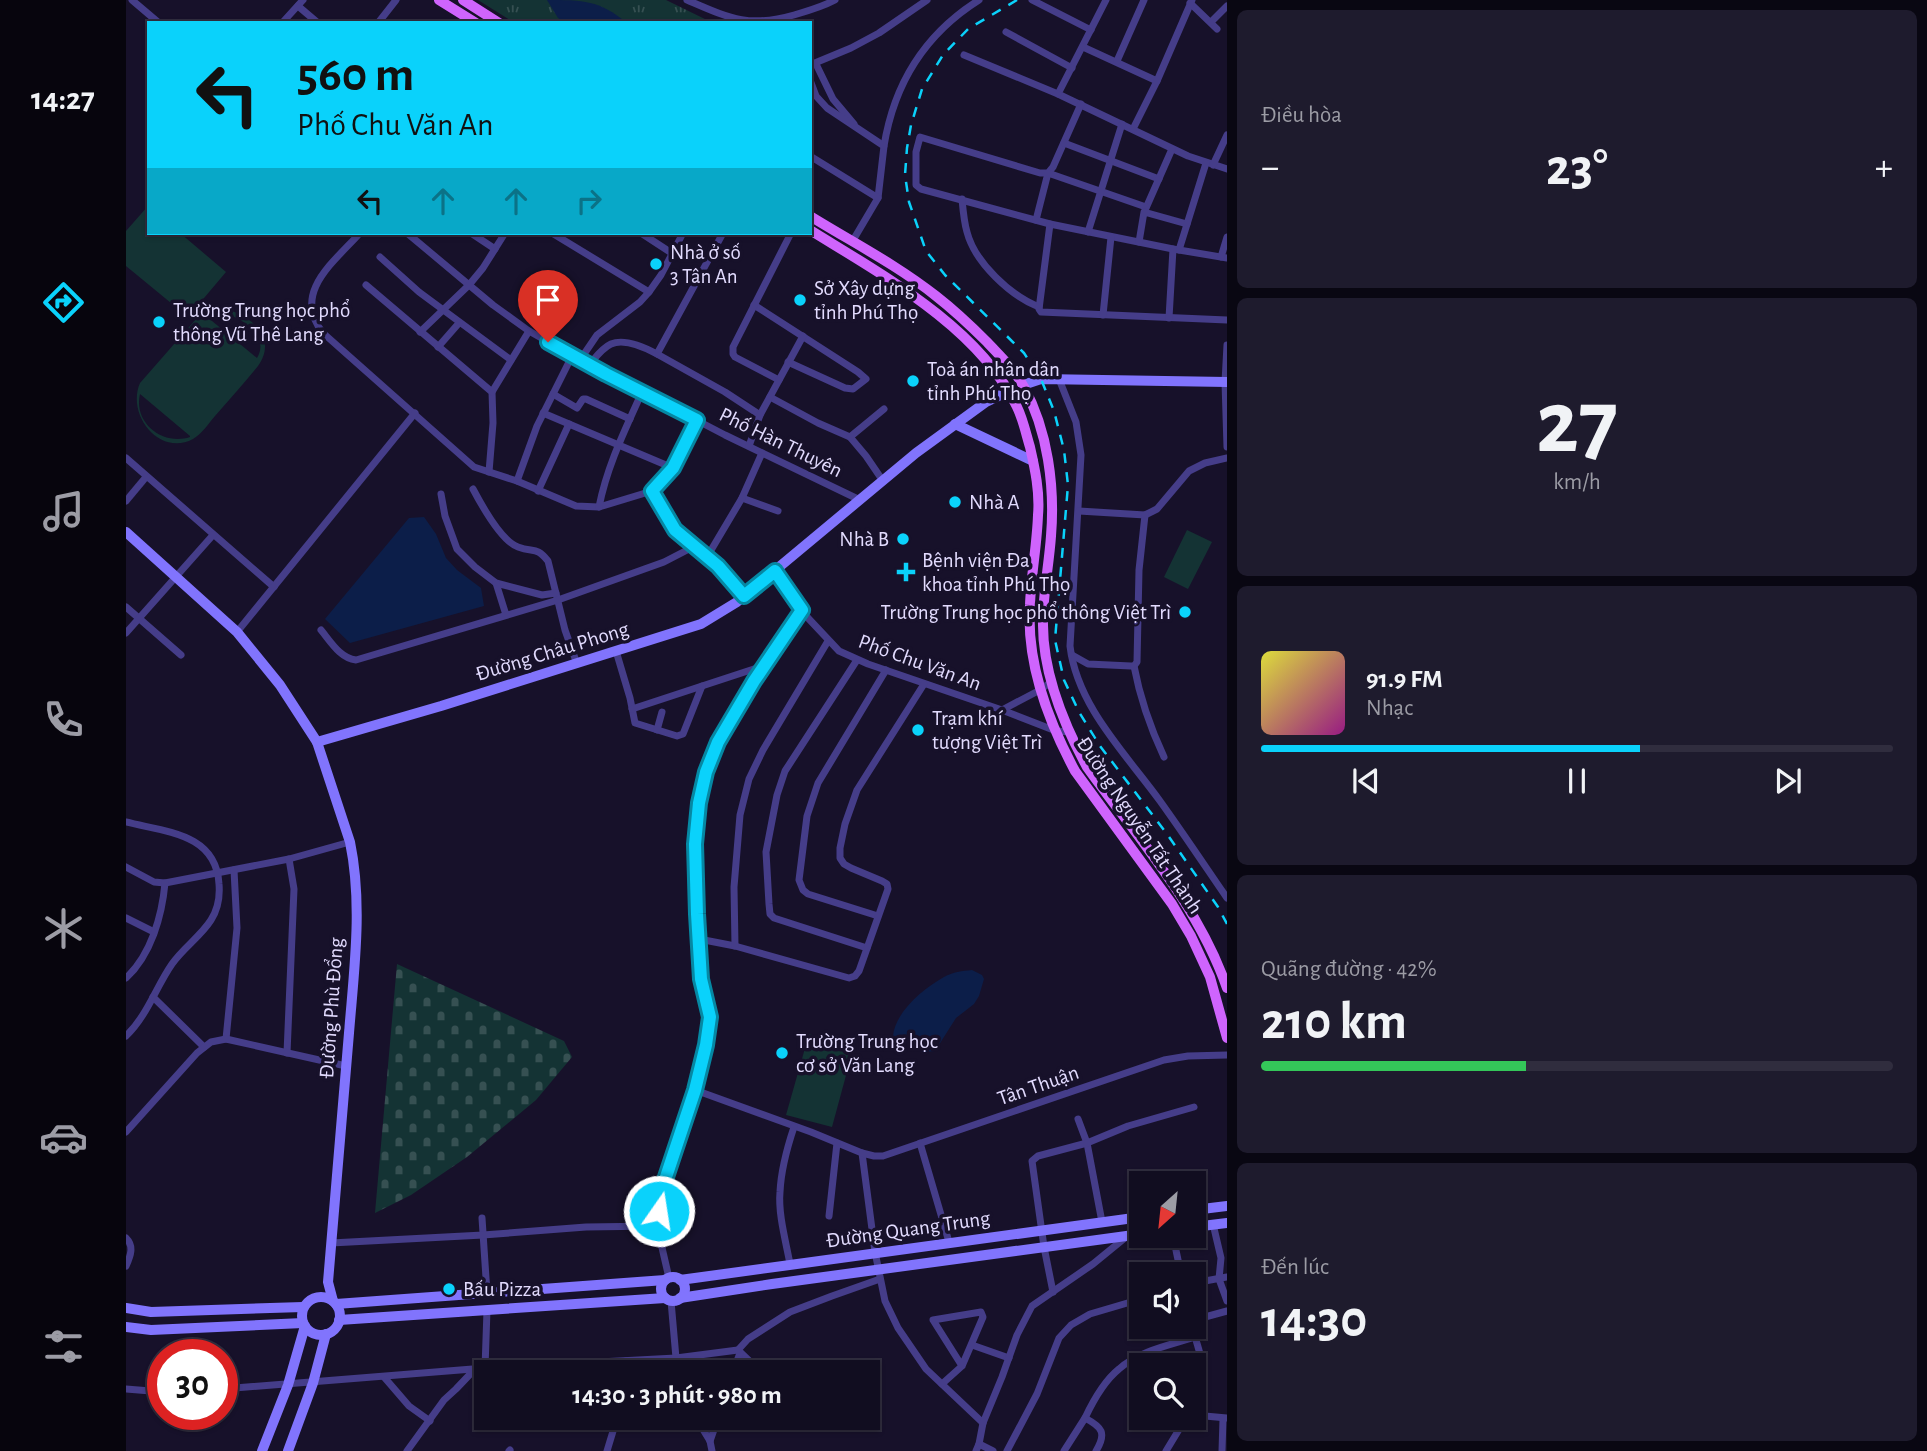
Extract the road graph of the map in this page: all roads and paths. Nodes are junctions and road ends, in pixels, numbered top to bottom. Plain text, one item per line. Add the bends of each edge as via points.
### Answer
1 (132, 0) edge
2 (396, 0) edge
3 (439, 0) edge
4 (463, 0) edge
5 (687, 0) edge
6 (835, 0) edge
7 (927, 0) edge
8 (979, 0) edge
9 (1032, 0) edge
10 (1106, 0) edge
11 (1144, 0) edge
12 (1191, 1) edge
13 (301, 3) edge
14 (819, 4) edge
15 (1227, 6) edge
16 (157, 21) edge
17 (284, 21) edge
18 (316, 21) edge
19 (380, 21) edge
20 (473, 21) edge
21 (496, 21) edge
22 (752, 21) edge
23 (772, 21) edge
24 (1211, 22) junction
25 (1217, 29) dead end
26 (1091, 30) junction
27 (1006, 32) dead end
28 (1083, 47) junction
29 (964, 55) dead end
30 (1117, 61) junction
31 (813, 65) edge
32 (1072, 68) junction
33 (1157, 81) junction
34 (812, 85) edge
35 (1058, 94) junction
36 (1081, 104) junction
37 (1122, 124) junction
38 (860, 129) junction
39 (1133, 129) junction
40 (1227, 135) edge
41 (1064, 143) junction
42 (884, 146) junction
43 (1172, 149) junction
44 (812, 157) edge
45 (1110, 161) junction
46 (1210, 164) junction
47 (1227, 169) edge
48 (1048, 173) junction
49 (1159, 179) junction
50 (1100, 192) junction
51 (878, 198) junction
52 (962, 199) junction
53 (1145, 209) junction
54 (812, 217) edge
55 (1036, 220) junction
56 (1050, 224) junction
57 (1187, 224) junction
58 (812, 231) edge
59 (1088, 232) junction
60 (358, 235) edge
61 (409, 235) edge
62 (474, 235) edge
63 (504, 235) edge
64 (555, 235) edge
65 (644, 235) edge
66 (682, 235) edge
67 (722, 235) edge
68 (790, 235) edge
69 (1111, 237) junction
70 (1227, 237) edge
71 (852, 242) junction
72 (1139, 243) junction
73 (495, 249) junction
74 (1176, 249) junction
75 (673, 254) junction
76 (380, 257) dead end
77 (1224, 257) edge
78 (905, 274) junction
79 (897, 284) junction
80 (366, 285) dead end
81 (469, 285) junction
82 (649, 292) junction
83 (754, 306) junction
84 (1039, 307) junction
85 (442, 310) junction
86 (1103, 316) junction
87 (1169, 318) junction
88 (1227, 320) edge
89 (459, 323) junction
90 (529, 331) junction
91 (420, 332) junction
92 (803, 336) junction
93 (1227, 345) edge
94 (438, 347) junction
95 (657, 354) junction
96 (576, 358) junction
97 (511, 360) junction
98 (788, 362) junction
99 (589, 365) junction
100 (779, 380) junction
101 (1059, 380) junction
102 (1226, 382) edge
103 (1023, 385) junction
104 (492, 391) junction
105 (1009, 391) junction
106 (642, 392) junction
107 (553, 394) junction
108 (770, 397) junction
109 (884, 409) dead end
110 (543, 413) junction
111 (415, 414) junction
112 (760, 415) junction
113 (630, 419) junction
114 (697, 420) junction
115 (569, 424) junction
116 (955, 424) junction
117 (850, 437) junction
118 (618, 445) junction
119 (749, 446) junction
120 (1227, 446) edge
121 (762, 453) junction
122 (126, 458) edge
123 (1227, 458) edge
124 (1033, 461) junction
125 (673, 468) junction
126 (489, 472) junction
127 (146, 477) junction
128 (517, 481) junction
129 (883, 481) junction
130 (473, 489) dead end
131 (538, 491) junction
132 (652, 491) junction
133 (441, 494) dead end
134 (742, 498) junction
135 (860, 500) junction
136 (126, 501) edge
137 (599, 507) junction
138 (778, 510) dead end
139 (1079, 511) junction
140 (1145, 515) junction
141 (126, 532) edge
142 (213, 535) junction
143 (1037, 539) junction
144 (1051, 539) junction
145 (693, 547) junction
146 (707, 556) junction
147 (775, 571) junction
148 (176, 576) junction
149 (496, 583) junction
150 (274, 587) junction
151 (744, 596) junction
152 (557, 597) junction
153 (126, 607) edge
154 (802, 610) junction
155 (506, 615) junction
156 (138, 618) junction
157 (321, 630) dead end
158 (237, 632) junction
159 (126, 633) edge
160 (828, 641) junction
161 (616, 651) junction
162 (181, 655) dead end
163 (1071, 655) junction
164 (858, 660) junction
165 (577, 663) junction
166 (763, 666) junction
167 (1134, 666) junction
168 (886, 670) junction
169 (1051, 682) junction
170 (923, 684) junction
171 (702, 686) junction
172 (1040, 690) junction
173 (632, 709) junction
174 (1002, 710) junction
175 (662, 712) dead end
176 (657, 730) junction
177 (1056, 731) junction
178 (1070, 732) junction
179 (317, 742) junction
180 (1164, 757) dead end
181 (126, 822) edge
182 (350, 842) junction
183 (289, 859) junction
184 (126, 867) edge
185 (234, 870) junction
186 (218, 873) junction
187 (165, 883) junction
188 (1227, 898) edge
189 (878, 916) junction
190 (126, 918) edge
191 (154, 932) junction
192 (699, 939) junction
193 (734, 946) junction
194 (866, 948) junction
195 (126, 978) edge
196 (1227, 988) edge
197 (153, 997) junction
198 (126, 1035) edge
199 (1227, 1038) edge
200 (226, 1039) junction
201 (204, 1047) junction
202 (287, 1053) junction
203 (1227, 1055) edge
204 (346, 1066) junction
205 (695, 1090) junction
206 (1194, 1107) dead end
207 (1077, 1119) dead end
208 (794, 1126) junction
209 (126, 1132) edge
210 (837, 1143) junction
211 (920, 1143) junction
212 (1087, 1143) junction
213 (862, 1153) junction
214 (1227, 1206) edge
215 (1206, 1209) edge
216 (829, 1216) dead end
217 (482, 1218) dead end
218 (1129, 1219) edge
219 (1102, 1222) junction
220 (1227, 1223) edge
221 (1206, 1224) edge
222 (1213, 1224) junction
223 (657, 1226) junction
224 (1042, 1230) junction
225 (483, 1235) junction
226 (1126, 1236) junction
227 (1129, 1236) edge
228 (126, 1238) edge
229 (949, 1242) junction
230 (331, 1243) junction
231 (1044, 1247) junction
232 (875, 1252) junction
233 (790, 1264) junction
234 (126, 1266) edge
235 (879, 1274) junction
236 (1223, 1278) edge
237 (671, 1279) junction
238 (328, 1282) junction
239 (1054, 1292) junction
240 (487, 1293) junction
241 (317, 1297) junction
242 (672, 1299) junction
243 (1227, 1301) edge
244 (334, 1302) junction
245 (1129, 1303) edge
246 (303, 1307) junction
247 (126, 1308) edge
248 (487, 1310) junction
249 (1227, 1311) edge
250 (1206, 1317) edge
251 (340, 1320) junction
252 (304, 1324) junction
253 (126, 1328) edge
254 (326, 1334) junction
255 (1189, 1339) edge
256 (972, 1345) junction
257 (739, 1351) junction
258 (676, 1358) junction
259 (1009, 1358) junction
260 (490, 1360) edge
261 (642, 1360) edge
262 (736, 1360) edge
263 (748, 1360) edge
264 (962, 1366) junction
265 (474, 1369) edge
266 (474, 1370) edge
267 (384, 1377) junction
268 (313, 1383) junction
269 (942, 1384) junction
270 (288, 1385) junction
271 (238, 1388) edge
272 (126, 1389) edge
273 (147, 1391) edge
274 (1206, 1416) edge
275 (1085, 1418) junction
276 (1225, 1418) edge
277 (430, 1421) junction
278 (983, 1423) junction
279 (613, 1430) edge
280 (703, 1430) edge
281 (714, 1430) edge
282 (1179, 1430) edge
283 (710, 1441) junction
284 (977, 1447) edge
285 (262, 1451) edge
286 (288, 1451) edge
287 (408, 1451) edge
288 (607, 1451) edge
289 (712, 1451) edge
290 (993, 1451) edge
291 (1007, 1451) edge
292 (1064, 1451) edge
293 (1096, 1451) edge
294 (1166, 1451) edge
295 (1222, 1451) edge

1 - 16 street
2 - 19 street
3 - 20 main road
4 - 21 main road
5 - 22 street
6 - 14 street
7 - 31 street via 879,33
8 - 42 street via 942,28 915,63 892,109
9 - 26 street
10 - 26 street
11 - 30 street
12 - 24 street
12 - 33 street
13 - 17 street
13 - 18 street
14 - 23 street
15 - 24 street
24 - 25 street
26 - 28 street
27 - 32 street
28 - 30 street
28 - 32 street
29 - 35 street
30 - 33 street
31 - 38 street via 833,99
32 - 35 street
33 - 39 street
34 - 38 street via 822,104
35 - 36 street
36 - 37 street
36 - 41 street
37 - 39 street
37 - 45 street
38 - 42 street
39 - 43 street
40 - 46 street
41 - 45 street
41 - 48 street
42 - 51 street
43 - 46 street
43 - 49 street
44 - 51 street
45 - 49 street
45 - 50 street
46 - 47 street
46 - 57 street
48 - 50 street
48 - 52 street via 920,137 916,185
48 - 55 street
49 - 53 street
50 - 53 street
50 - 59 street
51 - 71 street
52 - 55 street
52 - 84 street via 967,233 976,253 1007,287
53 - 57 street
53 - 72 street
54 - 71 main road, Đường Nguyễn Tất Thành
55 - 56 street
56 - 59 street
56 - 84 street
57 - 74 street
58 - 79 main road, Đường Nguyễn Tất Thành
59 - 69 street
60 - 111 street via 312,293 315,323
61 - 81 street, Phố Hàn Thuyên
62 - 73 street
63 - 73 street
64 - 82 street
65 - 75 street
66 - 75 street
67 - 95 street
68 - 83 street
69 - 72 street
69 - 86 street
70 - 77 street
71 - 78 main road, Đường Nguyễn Tất Thành
72 - 74 street
73 - 81 street
74 - 77 street
74 - 87 street
75 - 82 street
76 - 85 street
78 - 79 main road
78 - 103 main road, Đường Nguyễn Tất Thành via 973,328
79 - 105 main road, Đường Nguyễn Tất Thành via 963,337
80 - 91 street
81 - 85 street
81 - 90 street, Phố Hàn Thuyên
82 - 96 street
83 - 92 street
83 - 100 street via 733,354
84 - 86 street via 1044,313
85 - 89 street
85 - 91 street
86 - 87 street
87 - 88 street
89 - 94 street
89 - 97 street
90 - 96 street, Phố Hàn Thuyên
90 - 97 street
91 - 94 street
92 - 98 street
92 - 98 street via 866,379 853,389 845,388
93 - 102 street
94 - 104 street
95 - 99 street via 622,342 610,344
95 - 112 street
96 - 99 street, Phố Hàn Thuyên
96 - 107 street
97 - 104 street
98 - 100 street
99 - 106 street, Phố Hàn Thuyên
100 - 108 street
101 - 102 main road
101 - 103 main road
101 - 139 street via 1080,439
102 - 120 street
103 - 144 main road, Đường Nguyễn Tất Thành via 1048,460
104 - 126 street
105 - 116 main road, Đường Châu Phong
105 - 124 main road, Đường Nguyễn Tất Thành via 1021,415
106 - 113 street
106 - 114 street, Phố Hàn Thuyên
107 - 110 street
107 - 113 street via 578,408 586,399
108 - 112 street
108 - 117 street
109 - 117 street
110 - 115 street
110 - 128 street
111 - 126 street via 466,461
111 - 150 street
112 - 119 street
113 - 118 street
114 - 119 street, Phố Hàn Thuyên
114 - 125 street
115 - 118 street
115 - 131 street
116 - 124 main road
116 - 129 main road, Đường Châu Phong
117 - 129 street
118 - 125 street
118 - 137 street
119 - 121 street, Phố Hàn Thuyên
121 - 134 street
121 - 135 street, Phố Hàn Thuyên
122 - 127 street
123 - 140 street via 1189,471 1157,509
124 - 143 main road, Đường Nguyễn Tất Thành via 1038,487
125 - 132 street
126 - 128 street
127 - 136 street
127 - 142 street
128 - 131 street
129 - 135 main road, Đường Châu Phong
130 - 152 street via 492,523 512,543 541,552 548,561
131 - 137 street via 576,506
132 - 137 street
132 - 145 street via 675,530
133 - 149 street via 457,549
134 - 138 street
134 - 146 street
135 - 147 main road, Đường Châu Phong
139 - 140 street
139 - 163 street
140 - 167 street
141 - 148 main road
142 - 148 street
142 - 150 street
143 - 144 main road
143 - 172 main road, Đường Nguyễn Tất Thành via 1030,625
144 - 169 main road, Đường Nguyễn Tất Thành via 1042,625
145 - 146 street
145 - 152 street via 664,562
146 - 151 street
147 - 151 main road, Đường Châu Phong
147 - 154 street, Phố Chu Văn An
148 - 156 street
148 - 158 main road
149 - 152 street
149 - 155 street
150 - 158 street
151 - 161 main road, Đường Châu Phong via 701,624
152 - 155 street
152 - 165 street
153 - 156 street
154 - 160 street, Phố Chu Văn An
154 - 166 street
155 - 157 street via 356,660 342,656
156 - 159 street
156 - 162 street
158 - 179 main road via 280,685
160 - 164 street, Phố Chu Văn An
160 - 193 street via 748,779 740,815
161 - 165 main road, Đường Châu Phong
161 - 173 street
163 - 167 street via 1088,664
163 - 188 street via 1101,721
164 - 168 street, Phố Chu Văn An
164 - 194 street via 785,771 766,852 774,918
165 - 179 main road, Đường Châu Phong
166 - 171 street
166 - 192 street via 718,742 706,772 695,844
167 - 180 street via 1149,725
168 - 170 street, Phố Chu Văn An
168 - 189 street via 818,782 807,816 799,880 808,894
169 - 172 street, Phố Chu Văn An
169 - 178 main road, Đường Nguyễn Tất Thành
170 - 174 street, Phố Chu Văn An
170 - 189 street via 857,790 840,848 844,864 887,884
171 - 173 street
171 - 176 street via 683,734
172 - 174 street, Phố Chu Văn An
172 - 177 main road, Đường Nguyễn Tất Thành
173 - 176 street via 635,723
174 - 177 street, Phố Chu Văn An
175 - 176 street
177 - 178 street, Phố Chu Văn An
177 - 199 main road, Đường Nguyễn Tất Thành via 1075,771 1191,936 1210,977
178 - 196 main road, Đường Nguyễn Tất Thành via 1087,767 1192,912
179 - 182 main road, Đường Phù Đổng
181 - 186 street via 188,838 213,858
182 - 183 street
182 - 204 main road, Đường Phù Đổng via 357,912
183 - 185 street
183 - 202 street via 294,889
184 - 187 street
185 - 186 street
185 - 200 street via 237,929
186 - 187 street
186 - 197 street via 220,892 211,921 173,962
187 - 191 street
189 - 194 street
190 - 191 street
191 - 195 street
192 - 193 street
192 - 205 street via 701,979 710,1017
193 - 194 street via 849,978 859,971
197 - 198 street via 136,1027
197 - 201 street
200 - 201 street
200 - 202 street
201 - 209 street
202 - 204 street
203 - 211 street, Tân Thuận via 1164,1060
204 - 230 main road, Đường Phù Đổng
205 - 208 street
205 - 223 street via 660,1195
206 - 212 street
207 - 212 street
208 - 210 street
208 - 233 street via 780,1193
210 - 213 street
210 - 216 street
211 - 213 street, Tân Thuận via 883,1156
211 - 229 street
212 - 219 street
212 - 224 street via 1032,1161
213 - 232 street
214 - 215 main road
217 - 225 street
218 - 219 main road, Đường Quang Trung
219 - 224 main road, Đường Quang Trung
220 - 222 main road
221 - 222 main road
222 - 236 street
223 - 225 street
223 - 237 street
224 - 229 main road, Đường Quang Trung
224 - 231 street
225 - 230 street
225 - 240 street
226 - 227 main road, Đường Quang Trung
226 - 231 main road, Đường Quang Trung
226 - 239 street
228 - 234 street via 131,1252
229 - 232 main road, Đường Quang Trung
230 - 238 main road, Đường Phù Đổng
231 - 235 main road, Đường Quang Trung
231 - 239 street
232 - 233 main road, Đường Quang Trung
232 - 235 street
233 - 237 main road, Đường Quang Trung
235 - 242 main road, Đường Quang Trung
235 - 257 street via 790,1312 748,1339
235 - 269 street via 898,1328
236 - 243 street
237 - 240 main road, Đường Quang Trung
237 - 242 main road via 661,1290
237 - 242 main road via 685,1289
238 - 241 main road
238 - 244 main road, Đường Phù Đổng
239 - 259 street via 1032,1306
240 - 244 main road, Đường Quang Trung
241 - 244 main road
241 - 246 main road
242 - 248 main road, Đường Quang Trung
242 - 258 street
244 - 251 main road
245 - 291 street via 1090,1314 1070,1325 1059,1338
246 - 247 main road via 181,1312
246 - 252 main road
248 - 251 main road, Đường Quang Trung
248 - 260 street
249 - 250 street
251 - 254 main road
252 - 253 main road
252 - 254 main road via 314,1334
252 - 270 main road
254 - 268 main road
255 - 275 street via 1154,1350 1119,1369
256 - 259 street
256 - 264 street
256 - 264 street via 981,1312 933,1320
257 - 258 street
257 - 262 street
257 - 263 street
258 - 261 street
259 - 278 street
264 - 269 street
265 - 267 street
266 - 277 street via 444,1399
267 - 268 street
267 - 277 street via 409,1406
268 - 270 street
268 - 286 main road
269 - 278 street
270 - 271 street
270 - 285 main road
272 - 273 street
274 - 276 street
275 - 292 street
275 - 293 street via 1101,1429
276 - 295 street
277 - 287 street
278 - 284 street
279 - 288 street
280 - 283 street
281 - 283 street
282 - 294 street
283 - 289 street
284 - 290 street

